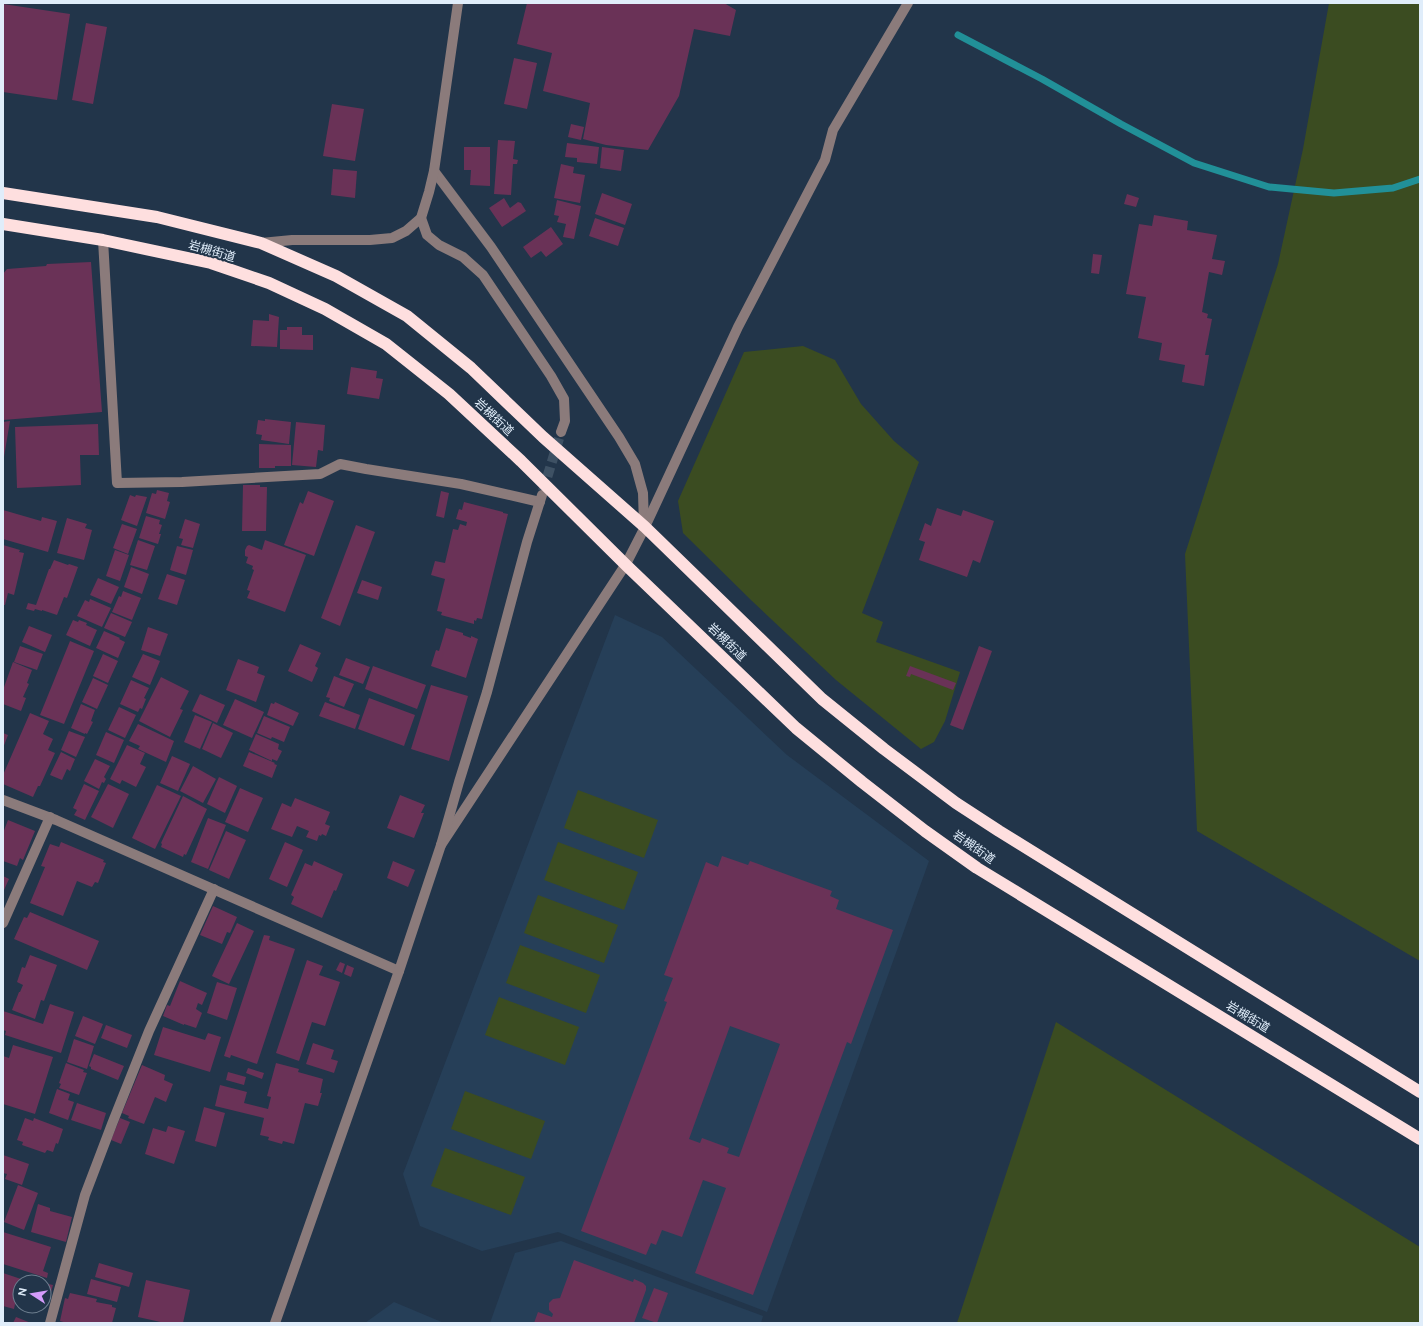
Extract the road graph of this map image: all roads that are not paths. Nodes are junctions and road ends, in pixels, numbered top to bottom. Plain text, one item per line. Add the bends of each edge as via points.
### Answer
1 (458, 3) edge
2 (908, 3) edge
3 (434, 171) junction
4 (3, 193) edge
5 (421, 218) junction
6 (3, 224) edge
7 (103, 240) junction
8 (261, 243) junction
9 (561, 432) tunnel mouth
10 (644, 527) junction
11 (626, 564) junction
12 (3, 800) edge
13 (50, 817) junction
14 (441, 845) junction
15 (214, 889) junction
16 (3, 923) edge
17 (399, 970) junction
18 (1420, 1092) edge
19 (1420, 1139) edge
20 (50, 1323) edge
21 (275, 1323) edge

1 - 3 street
2 - 10 street via 833,130 825,160 738,327
3 - 5 street
3 - 10 street via 491,247 620,437 635,464 643,493
4 - 8 highway, 岩槻街道 via 157,217
5 - 8 street via 406,231 392,238
5 - 9 street via 427,235 462,256 483,275 550,376 564,399
6 - 7 highway, 岩槻街道
7 - 11 highway, 岩槻街道 via 211,263 269,283 324,309 386,344 449,394
7 - 14 street via 117,483 320,474 340,464 541,498
8 - 10 highway, 岩槻街道 via 336,276 406,316 471,368 543,437
10 - 11 street
10 - 18 highway, 岩槻街道 via 822,699 956,803
11 - 14 street
11 - 19 highway, 岩槻街道 via 796,728 862,782 977,868
12 - 13 street
13 - 15 street
13 - 16 street
14 - 17 street
15 - 17 street
15 - 20 street via 149,1031 109,1131 85,1196
17 - 21 street

